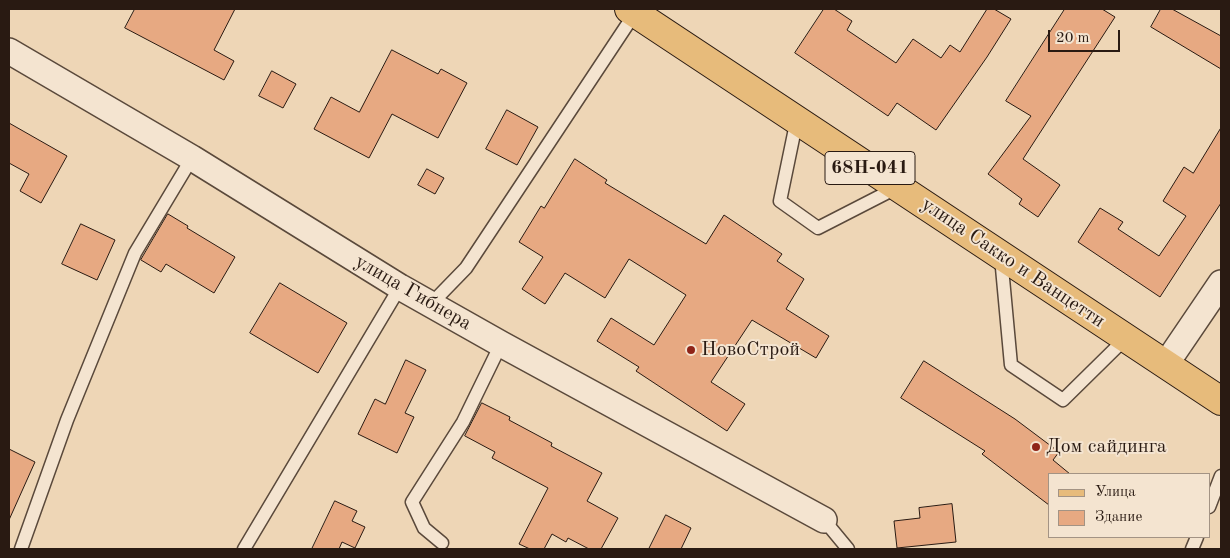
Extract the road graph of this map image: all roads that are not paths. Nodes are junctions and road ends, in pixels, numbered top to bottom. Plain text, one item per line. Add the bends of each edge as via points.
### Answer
1 (634, 10) edge
2 (9, 51) edge
3 (797, 120) junction
4 (192, 158) junction
5 (898, 187) junction
6 (1000, 254) junction
7 (1221, 283) edge
8 (400, 287) junction
9 (430, 304) junction
10 (1126, 338) junction
11 (501, 344) junction
12 (1166, 364) junction
13 (1221, 401) edge
14 (1221, 476) edge
15 (1210, 504) edge
16 (824, 520) joint
17 (442, 543) dead end
18 (21, 549) edge
19 (244, 549) edge
20 (848, 549) edge

1 - 3 main road, улица Сакко и Ванцетти / 68Н-041
1 - 9 lane via 466,268
2 - 4 street, улица Гибнера
3 - 5 main road, улица Сакко и Ванцетти / 68Н-041
3 - 5 lane via 780,201 818,228
4 - 8 street, улица Гибнера
4 - 18 lane via 135,254 68,420
5 - 6 main road, улица Сакко и Ванцетти / 68Н-041
6 - 10 main road, улица Сакко и Ванцетти / 68Н-041
6 - 10 lane via 1012,365 1063,400
7 - 12 street
8 - 9 street, улица Гибнера
8 - 19 lane
9 - 11 street, улица Гибнера
10 - 12 main road, улица Сакко и Ванцетти / 68Н-041
11 - 16 street, улица Гибнера
11 - 17 lane via 463,422 412,502 424,528
12 - 13 main road, улица Сакко и Ванцетти / 68Н-041
14 - 15 lane
16 - 20 lane

